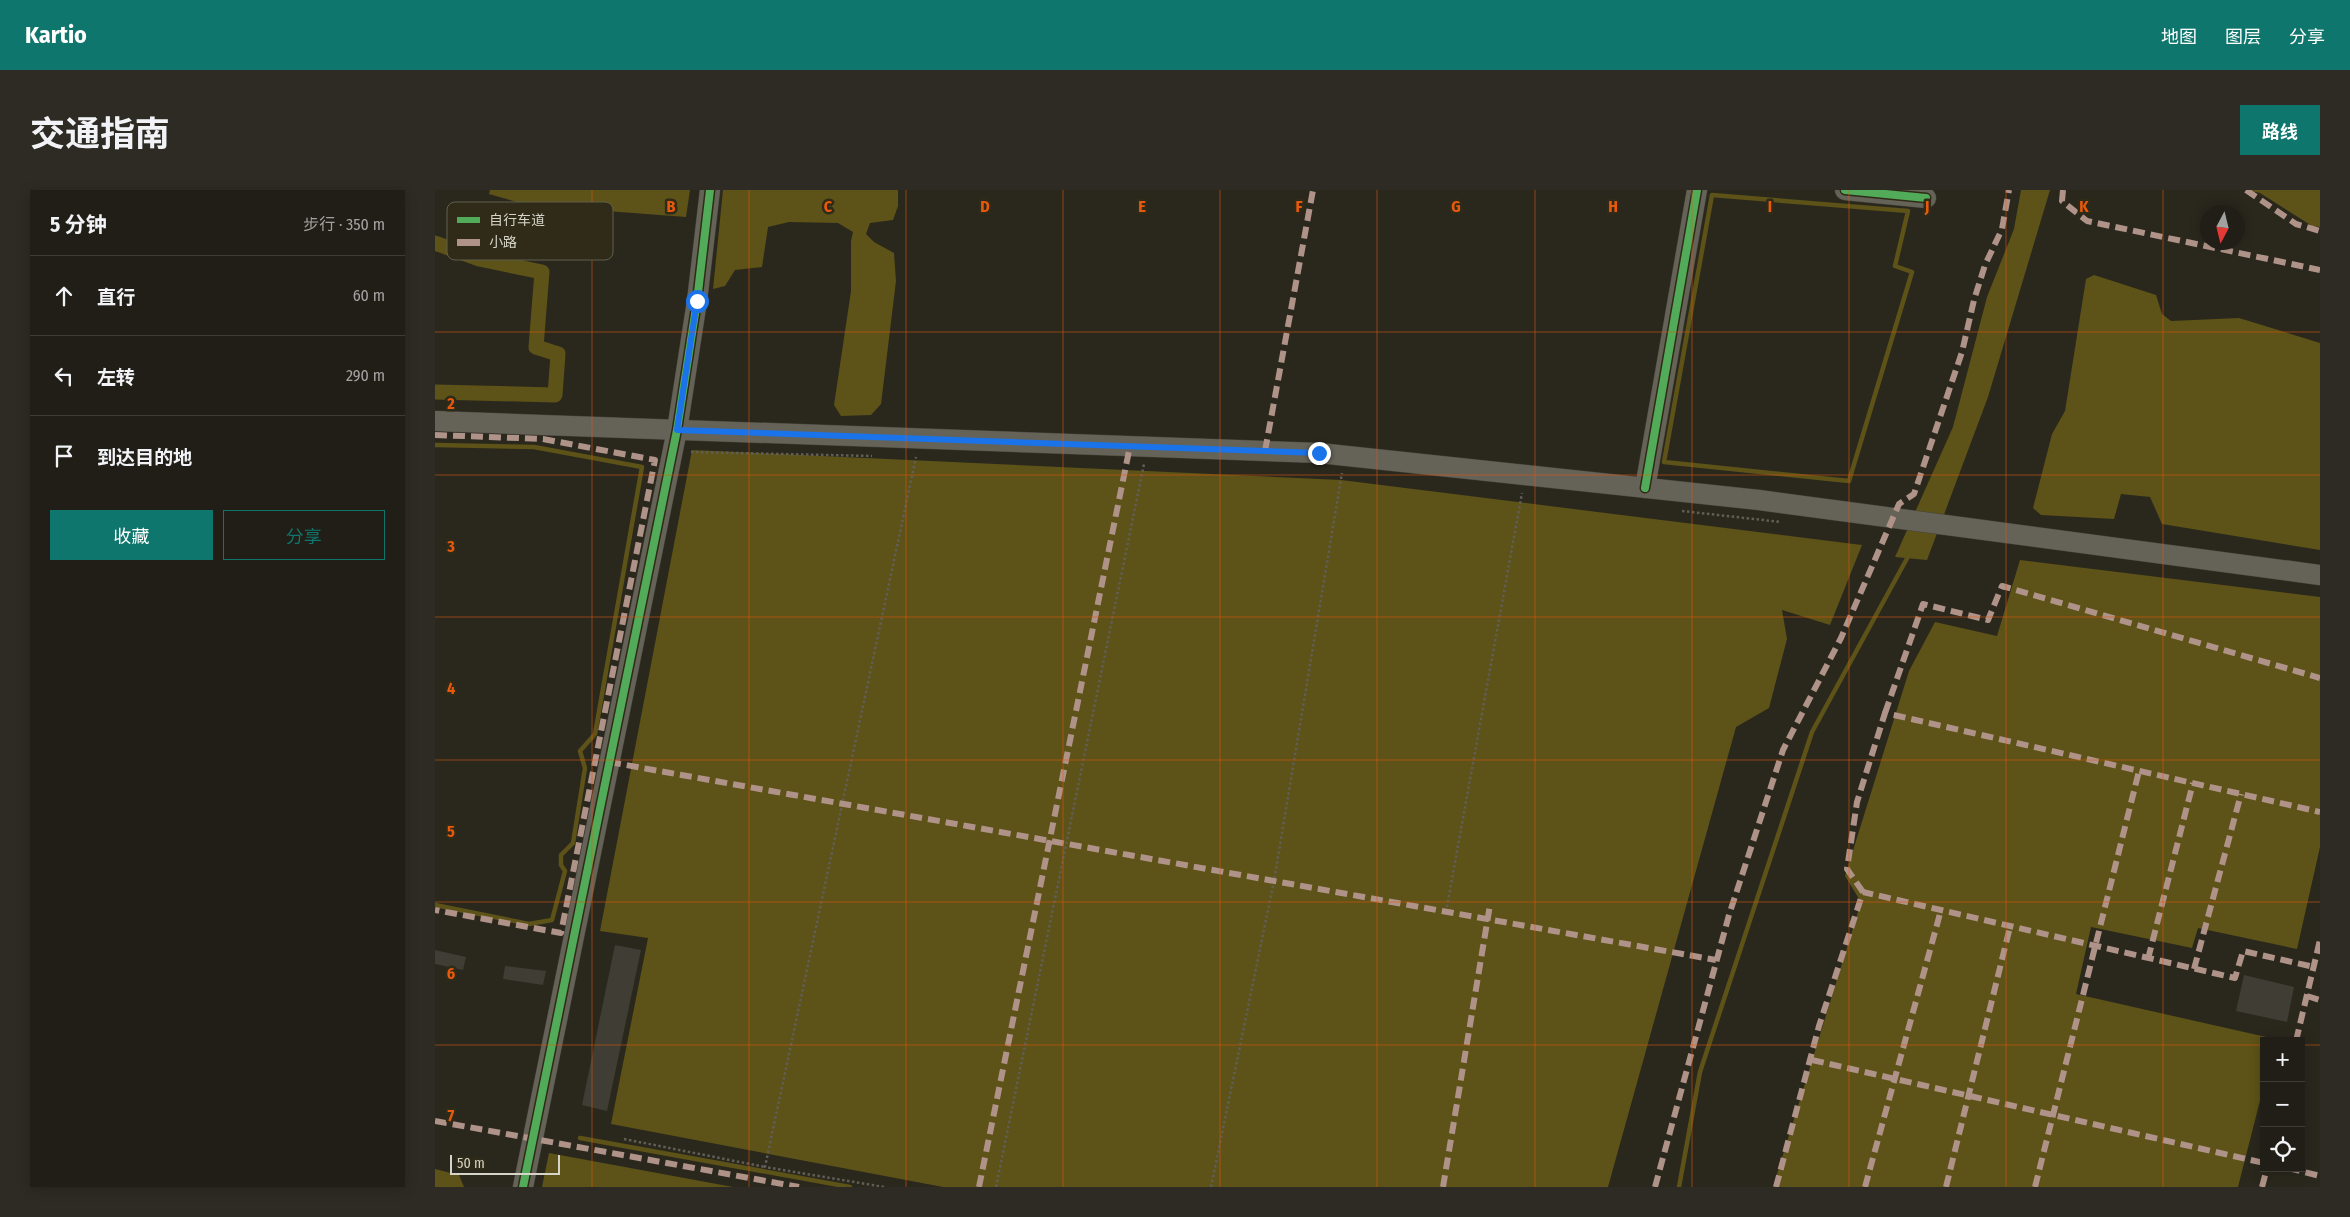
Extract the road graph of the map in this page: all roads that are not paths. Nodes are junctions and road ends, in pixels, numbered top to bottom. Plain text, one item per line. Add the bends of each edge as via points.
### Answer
1 (710, 190) edge
2 (1697, 190) edge
3 (1845, 190) edge
4 (1926, 198) dead end
5 (435, 421) edge
6 (677, 430) junction
7 (1645, 488) junction
8 (2320, 575) edge
9 (523, 1187) edge

1 - 6 main road
2 - 7 main road
3 - 4 main road
5 - 6 main road
6 - 7 main road via 1319,453
6 - 9 main road
7 - 8 main road via 1759,500

